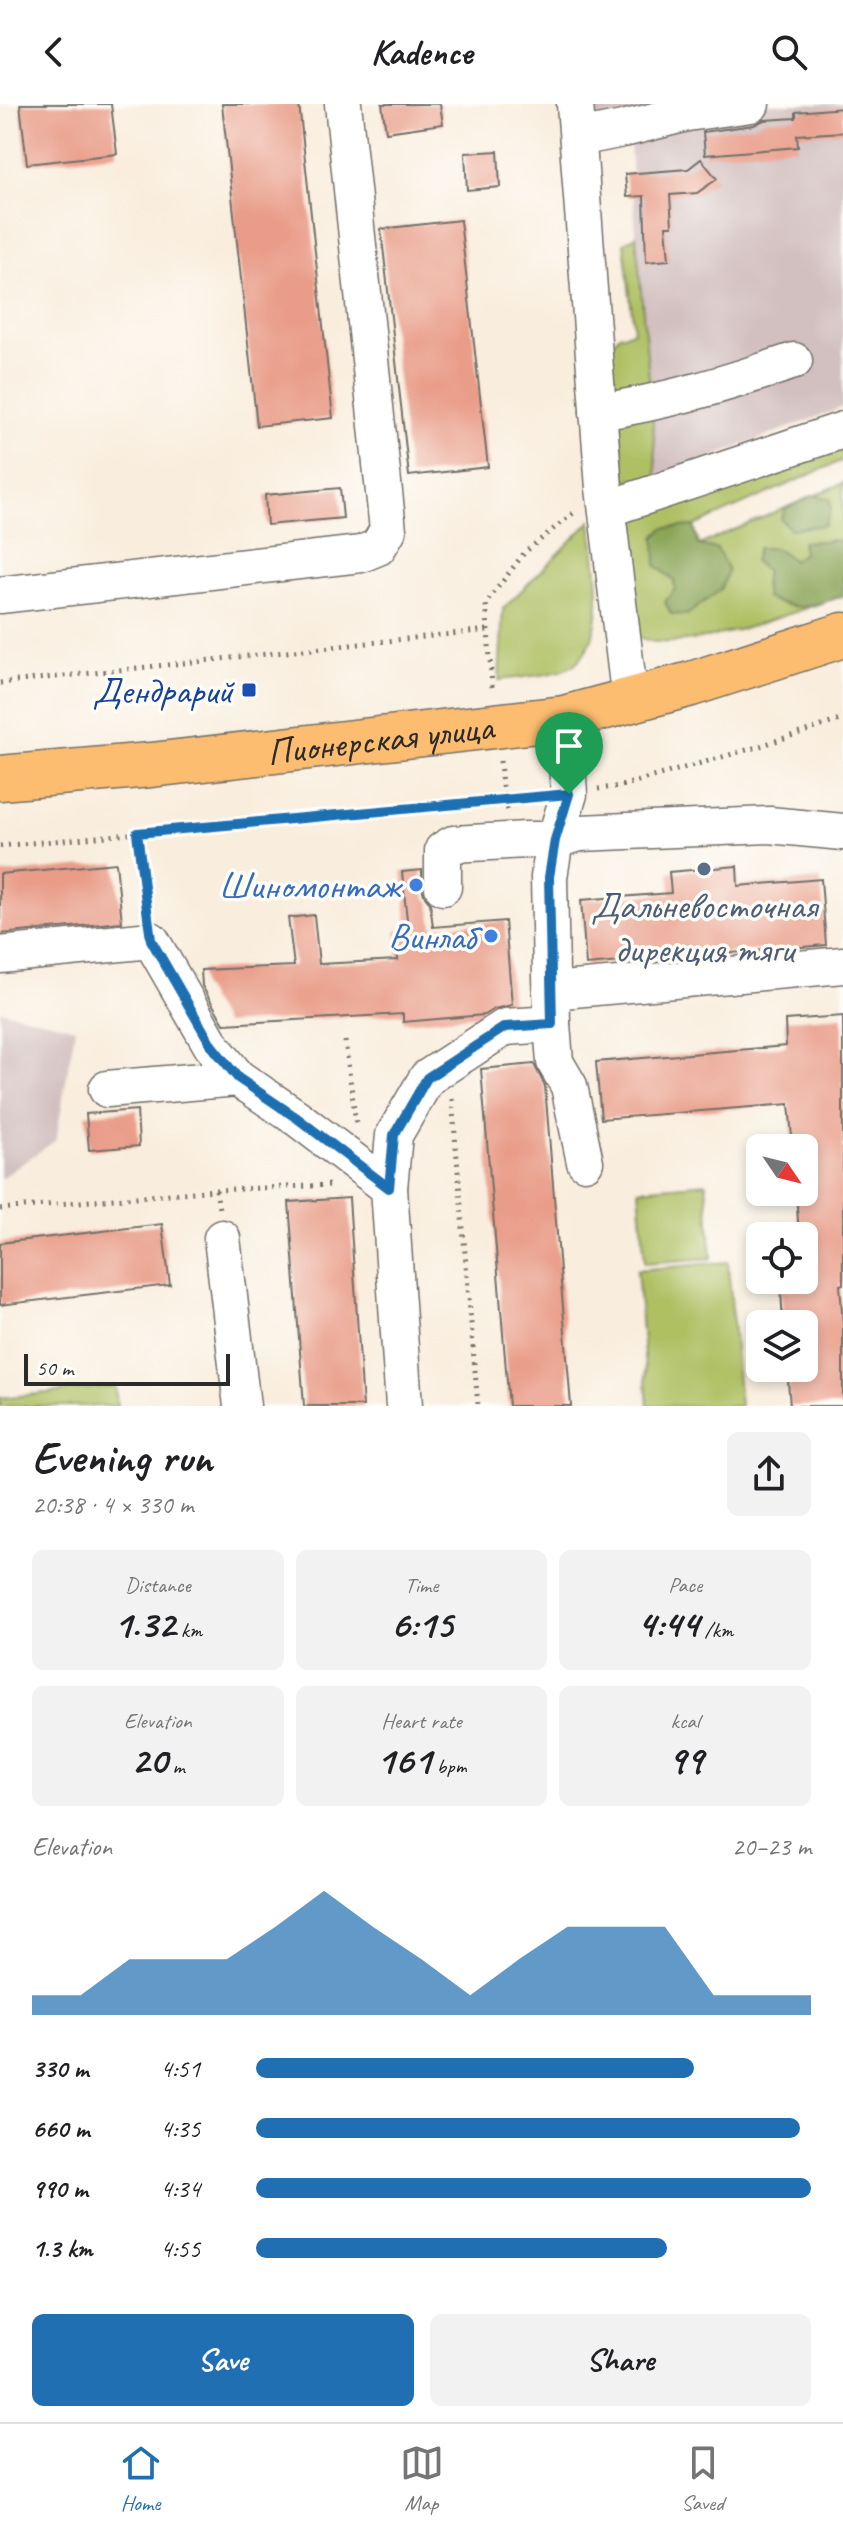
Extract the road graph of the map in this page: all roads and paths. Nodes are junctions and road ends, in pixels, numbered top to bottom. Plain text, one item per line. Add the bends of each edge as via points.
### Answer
1 (343, 104) edge
2 (751, 104) edge
3 (666, 111) edge
4 (576, 121) edge
5 (794, 361) dead end
6 (598, 412) junction
7 (843, 430) edge
8 (606, 498) junction
9 (0, 595) edge
10 (488, 630) junction
11 (843, 635) edge
12 (0, 683) edge
13 (492, 687) dead end
14 (630, 701) junction
15 (564, 718) junction
16 (843, 719) edge
17 (499, 756) dead end
18 (0, 778) edge
19 (569, 794) junction
20 (503, 798) junction
21 (843, 832) edge
22 (137, 833) junction
23 (555, 840) junction
24 (0, 846) edge
25 (443, 887) dead end
26 (151, 940) junction
27 (0, 955) edge
28 (843, 965) edge
29 (551, 1007) junction
30 (345, 1041) dead end
31 (238, 1078) junction
32 (107, 1089) dead end
33 (451, 1095) dead end
34 (585, 1162) dead end
35 (376, 1178) junction
36 (0, 1209) edge
37 (222, 1238) dead end
38 (242, 1406) edge
39 (404, 1406) edge
40 (478, 1406) edge

1 - 9 street via 388,530 378,547 361,554
2 - 3 street
3 - 4 street
4 - 6 street
5 - 6 street via 652,404
6 - 8 street
7 - 8 street
8 - 10 path via 525,552 486,603
8 - 14 street
10 - 12 path
10 - 13 path
11 - 14 main road, Пионерская улица
14 - 15 main road, Пионерская улица
15 - 18 main road, Пионерская улица
15 - 19 street
16 - 19 path via 621,786
17 - 20 path
19 - 20 path
19 - 23 street
20 - 22 path
21 - 23 street via 769,825 580,833
22 - 24 path
22 - 26 path
23 - 25 street via 448,846 443,850
23 - 29 street via 549,877
26 - 27 street
26 - 31 street via 212,1046
28 - 29 street
29 - 34 street via 555,1062 569,1086
29 - 35 street via 505,1027 427,1078
30 - 35 path
31 - 32 street
31 - 35 street
33 - 40 path
35 - 36 path via 359,1184
35 - 39 street
37 - 38 street

